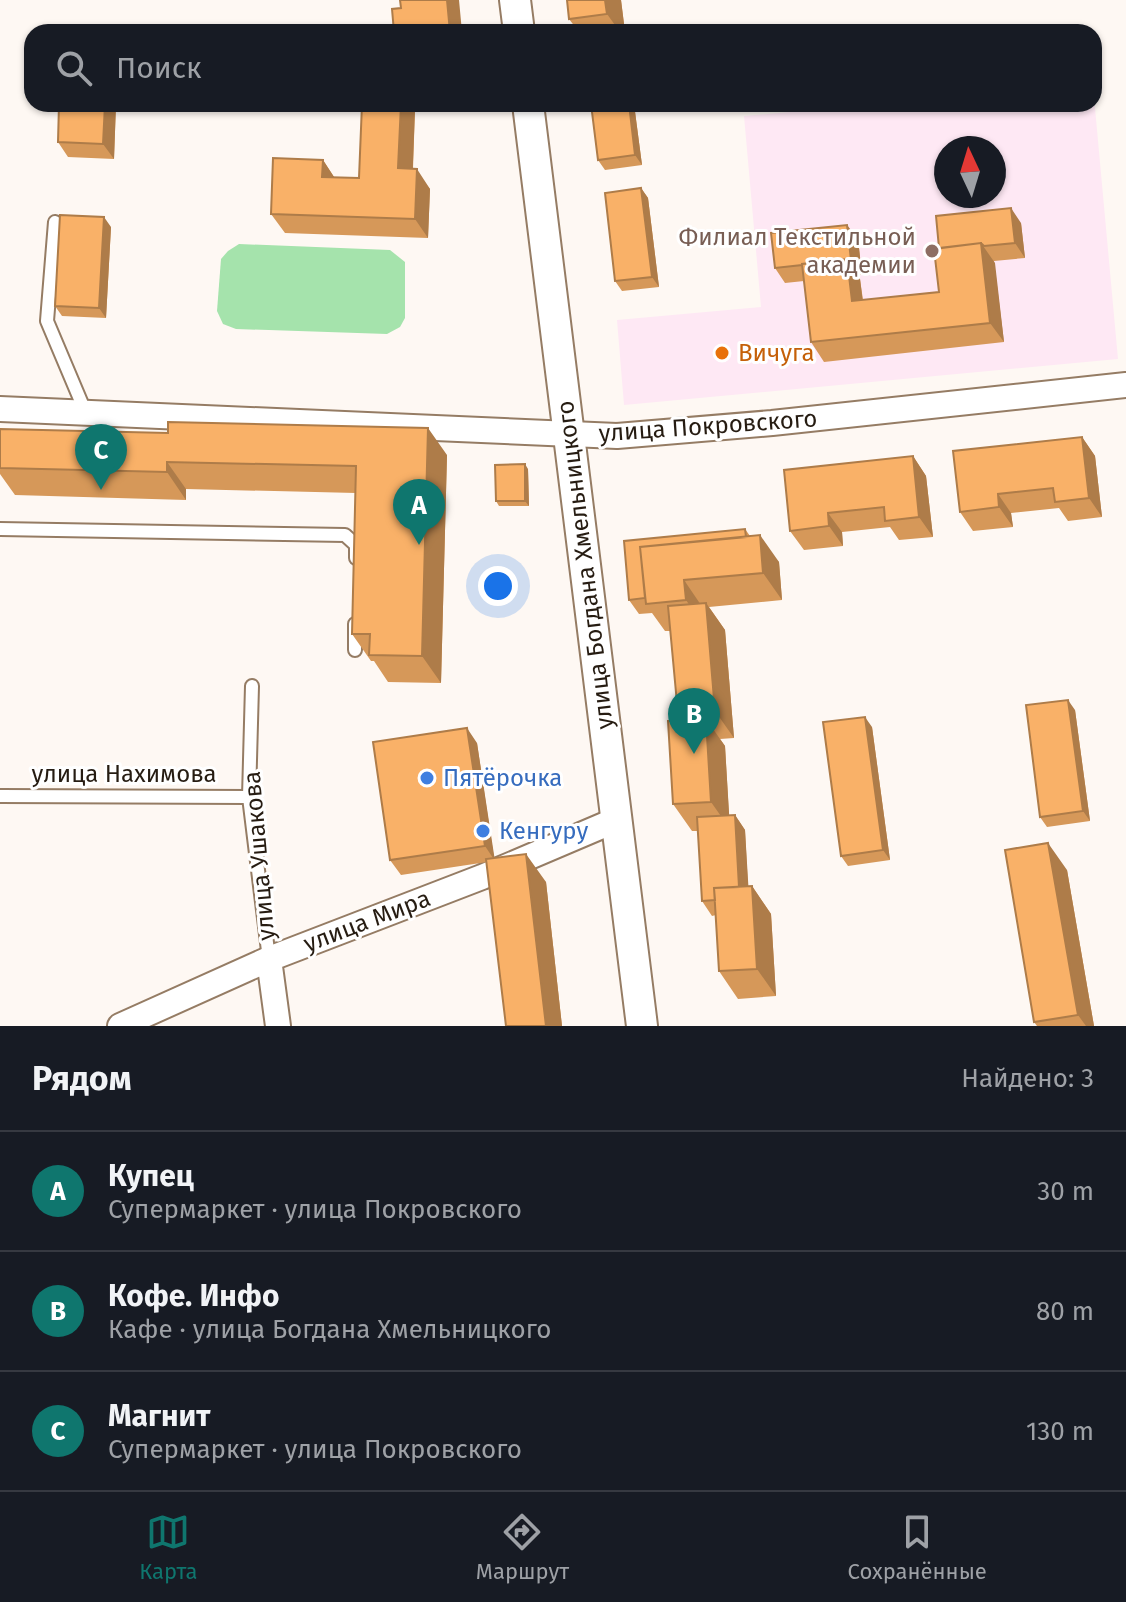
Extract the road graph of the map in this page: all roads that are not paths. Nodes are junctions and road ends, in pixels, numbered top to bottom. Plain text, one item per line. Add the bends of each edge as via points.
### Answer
1 (515, 0) edge
2 (518, 24) edge
3 (529, 112) edge
4 (55, 222) dead end
5 (1126, 385) edge
6 (0, 409) edge
7 (85, 411) junction
8 (569, 436) junction
9 (0, 529) edge
10 (355, 575) edge
11 (355, 605) edge
12 (355, 650) edge
13 (252, 686) dead end
14 (0, 796) edge
15 (249, 797) junction
16 (616, 820) junction
17 (269, 959) junction
18 (120, 1026) edge
19 (278, 1026) edge
20 (642, 1026) edge

1 - 2 street
3 - 8 street, улица Богдана Хмельницкого
4 - 7 lane via 47,321
5 - 8 street, улица Покровского via 772,423
6 - 7 street, улица Покровского
7 - 8 street, улица Покровского
8 - 16 street, улица Богдана Хмельницкого
9 - 10 lane via 345,535 356,545
11 - 12 lane
13 - 15 lane, улица Ушакова
14 - 15 lane, улица Нахимова
15 - 17 lane, улица Ушакова
16 - 17 street, улица Мира
16 - 20 street, улица Богдана Хмельницкого
17 - 18 street, улица Мира
17 - 19 street, улица Ушакова

